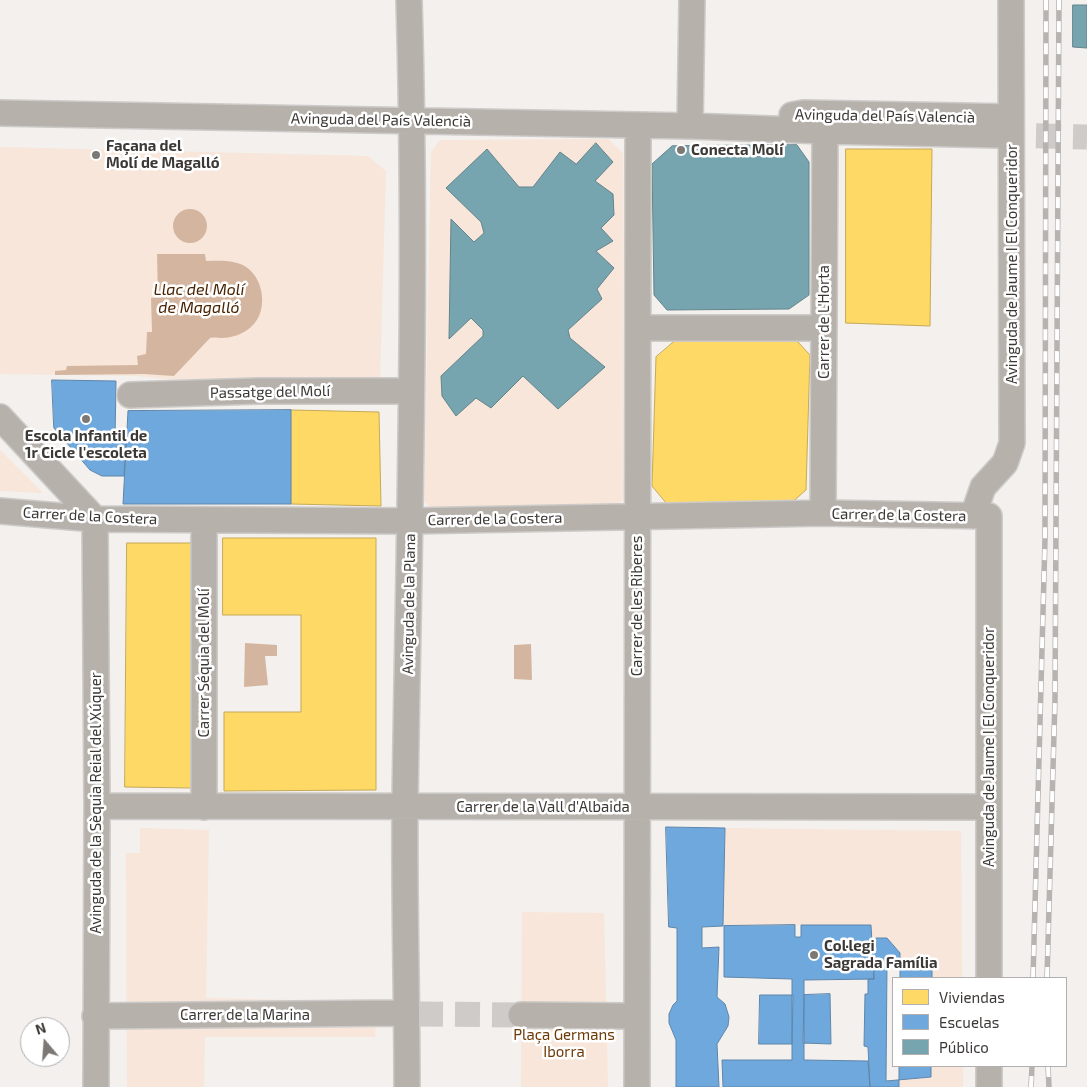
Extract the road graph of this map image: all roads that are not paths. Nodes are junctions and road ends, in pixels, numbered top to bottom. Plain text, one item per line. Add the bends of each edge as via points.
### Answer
1 (409, 0) edge
2 (692, 0) edge
3 (1011, 0) edge
4 (0, 113) edge
5 (412, 121) junction
6 (638, 125) junction
7 (690, 126) junction
8 (1005, 126) junction
9 (762, 128) junction
10 (825, 131) junction
11 (638, 328) junction
12 (824, 328) junction
13 (411, 391) junction
14 (130, 394) dead end
15 (0, 417) edge
16 (0, 511) edge
17 (823, 513) junction
18 (638, 516) junction
19 (981, 516) junction
20 (96, 519) junction
21 (204, 520) junction
22 (410, 521) junction
23 (97, 806) junction
24 (204, 806) junction
25 (405, 806) junction
26 (637, 807) junction
27 (989, 807) junction
28 (989, 977) edge
29 (394, 1014) tunnel mouth
30 (521, 1015) tunnel mouth
31 (95, 1016) junction
32 (625, 1016) dead end
33 (988, 1067) edge
34 (96, 1087) edge
35 (407, 1087) edge
36 (637, 1087) edge
37 (988, 1087) edge

1 - 5 street, Avinguda de la Plana
2 - 7 street
3 - 8 street, Avinguda de Jaume I El Conqueridor
4 - 5 street, Avinguda del País Valencià
5 - 6 street, Avinguda del País Valencià
5 - 13 street, Avinguda de la Plana
6 - 7 street, Avinguda del País Valencià
6 - 11 street, Carrer de les Riberes
7 - 9 street, Avinguda del País Valencià
8 - 9 street, Avinguda del País Valencià via 803,113 782,116
8 - 10 street, Avinguda del País Valencià
8 - 19 street, Avinguda de Jaume I El Conqueridor via 1012,443 1005,463 983,487
9 - 10 street, Avinguda del País Valencià
10 - 12 street, Carrer de L'Horta
11 - 12 street
11 - 18 street, Carrer de les Riberes
12 - 17 street, Carrer de L'Horta
13 - 14 street, Passatge del Molí
13 - 22 street, Avinguda de la Plana
15 - 20 street
16 - 20 street, Carrer de la Costera
17 - 18 street, Carrer de la Costera
17 - 19 street, Carrer de la Costera
18 - 22 street, Carrer de la Costera
18 - 26 street, Carrer de les Riberes
19 - 27 street, Avinguda de Jaume I El Conqueridor
20 - 21 street, Carrer de la Costera
20 - 23 street, Avinguda de la Sèquia Reial del Xúquer
21 - 22 street, Carrer de la Costera
21 - 24 street, Carrer Séquia del Molí
22 - 25 street, Avinguda de la Plana
23 - 24 street, Carrer de la Vall d'Albaida
23 - 31 street, Avinguda de la Sèquia Reial del Xúquer
24 - 25 street, Carrer de la Vall d'Albaida
25 - 26 street, Carrer de la Vall d'Albaida
25 - 35 street, Avinguda de la Plana
26 - 27 street, Carrer de la Vall d'Albaida
26 - 36 street, Carrer de les Riberes
27 - 28 street, Avinguda de Jaume I El Conqueridor
29 - 31 street, Carrer de la Marina
30 - 32 street
31 - 34 street, Avinguda de la Sèquia Reial del Xúquer
33 - 37 street

